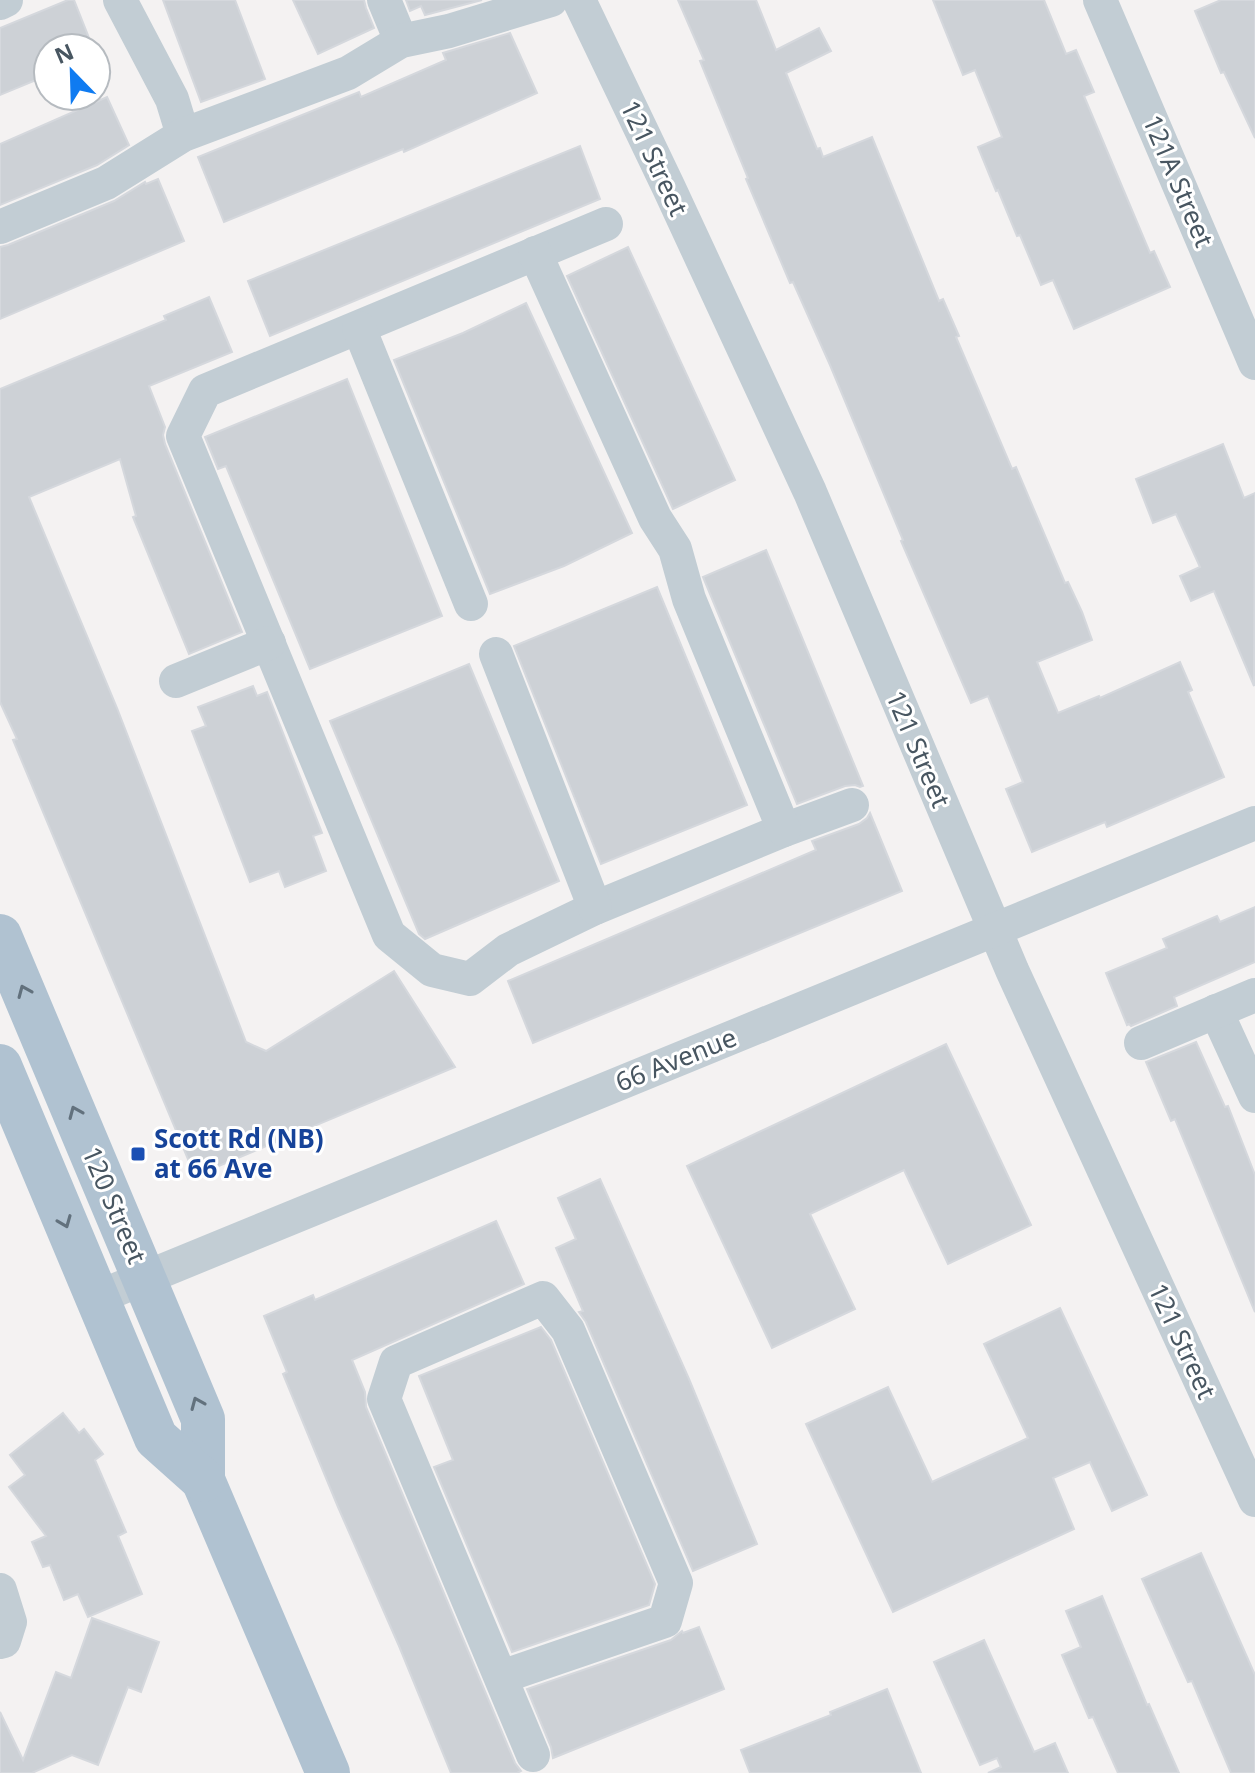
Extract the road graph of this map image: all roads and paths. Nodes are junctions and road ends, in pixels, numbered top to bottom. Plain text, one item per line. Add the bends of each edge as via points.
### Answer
1 (6, 0) edge
2 (120, 0) edge
3 (384, 0) edge
4 (551, 0) edge
5 (579, 0) edge
6 (1100, 0) edge
7 (0, 3) edge
8 (401, 41) junction
9 (183, 135) junction
10 (606, 224) dead end
11 (0, 227) edge
12 (535, 253) junction
13 (359, 328) junction
14 (1255, 363) edge
15 (471, 604) dead end
16 (269, 643) junction
17 (496, 654) dead end
18 (176, 681) dead end
19 (852, 805) dead end
20 (1255, 823) edge
21 (784, 830) junction
22 (595, 908) junction
23 (995, 929) junction
24 (0, 936) edge
25 (1255, 995) edge
26 (1216, 1011) junction
27 (1141, 1043) dead end
28 (0, 1066) edge
29 (1255, 1096) edge
30 (144, 1278) junction
31 (96, 1298) junction
32 (203, 1480) junction
33 (1255, 1500) edge
34 (0, 1590) edge
35 (0, 1642) edge
36 (501, 1677) junction
37 (533, 1755) dead end
38 (328, 1773) edge

1 - 7 street
2 - 9 street via 172,99
3 - 8 street
4 - 8 street
5 - 23 street, 121 Street via 810,492
6 - 14 street, 121A Street
8 - 9 street via 348,73
9 - 11 street via 106,183
10 - 12 street
12 - 13 street
12 - 21 street via 655,518 675,549 689,599
13 - 15 street
13 - 16 street via 205,391 183,436
16 - 18 street
16 - 22 street via 389,935 432,970 470,979 508,950
17 - 22 street
19 - 21 street
20 - 23 street, 66 Avenue
21 - 22 street
23 - 30 street, 66 Avenue
23 - 33 street, 121 Street
30 -> 24 main road, 120 Street
25 - 26 street
26 - 27 street
26 - 29 street
28 -> 31 main road, 120 Street
30 - 31 street, 66 Avenue
32 -> 30 main road, 120 Street via 203,1419
31 - 32 main road, 120 Street via 156,1438
32 - 38 main road, 120 Street
34 - 35 street via 10,1622
36 - 36 street via 384,1399 396,1362 543,1298 568,1330 676,1583 665,1621
36 - 37 street

